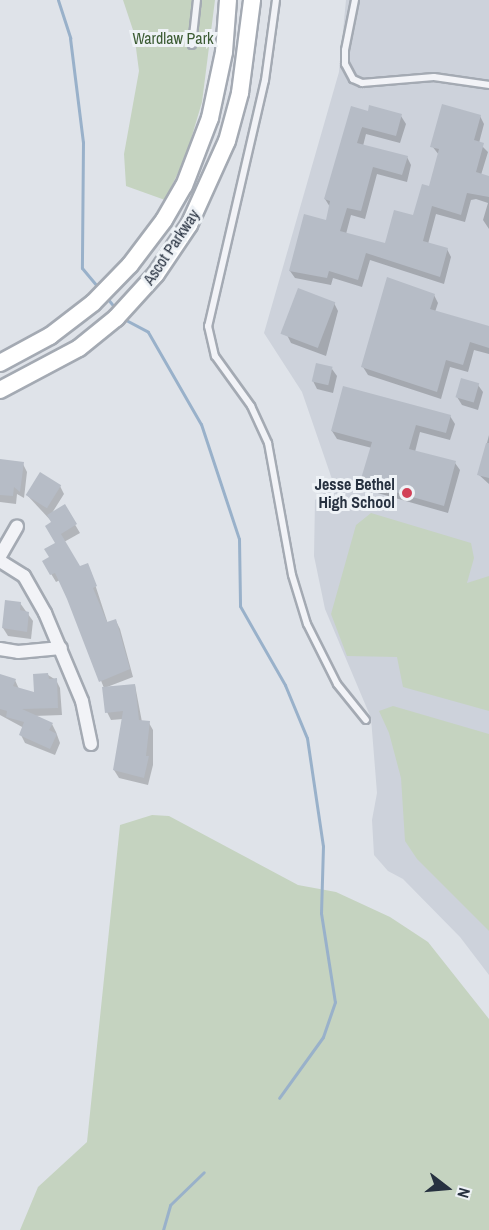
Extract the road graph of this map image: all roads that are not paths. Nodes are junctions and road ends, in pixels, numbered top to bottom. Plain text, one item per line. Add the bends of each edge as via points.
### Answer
1 (197, 0) edge
2 (228, 0) edge
3 (252, 0) edge
4 (276, 0) edge
5 (355, 0) edge
6 (192, 45) dead end
7 (489, 85) edge
8 (0, 363) edge
9 (0, 390) edge
10 (17, 526) dead end
11 (0, 556) edge
12 (0, 561) edge
13 (0, 648) edge
14 (61, 648) junction
15 (366, 720) dead end
16 (91, 744) dead end

1 - 6 lane
2 - 8 main road, Ascot Parkway via 219,87 184,186 164,220 118,278 68,323
3 - 9 main road, Ascot Parkway via 240,93 214,174 189,225 156,274 128,305 78,348
4 - 15 lane via 265,80 208,326 214,356 251,406 268,443 292,575 307,624 337,684
5 - 7 lane via 345,64 353,79 376,82 434,77
10 - 11 street
12 - 14 street via 24,576
13 - 14 street via 18,652
14 - 16 street via 82,701

